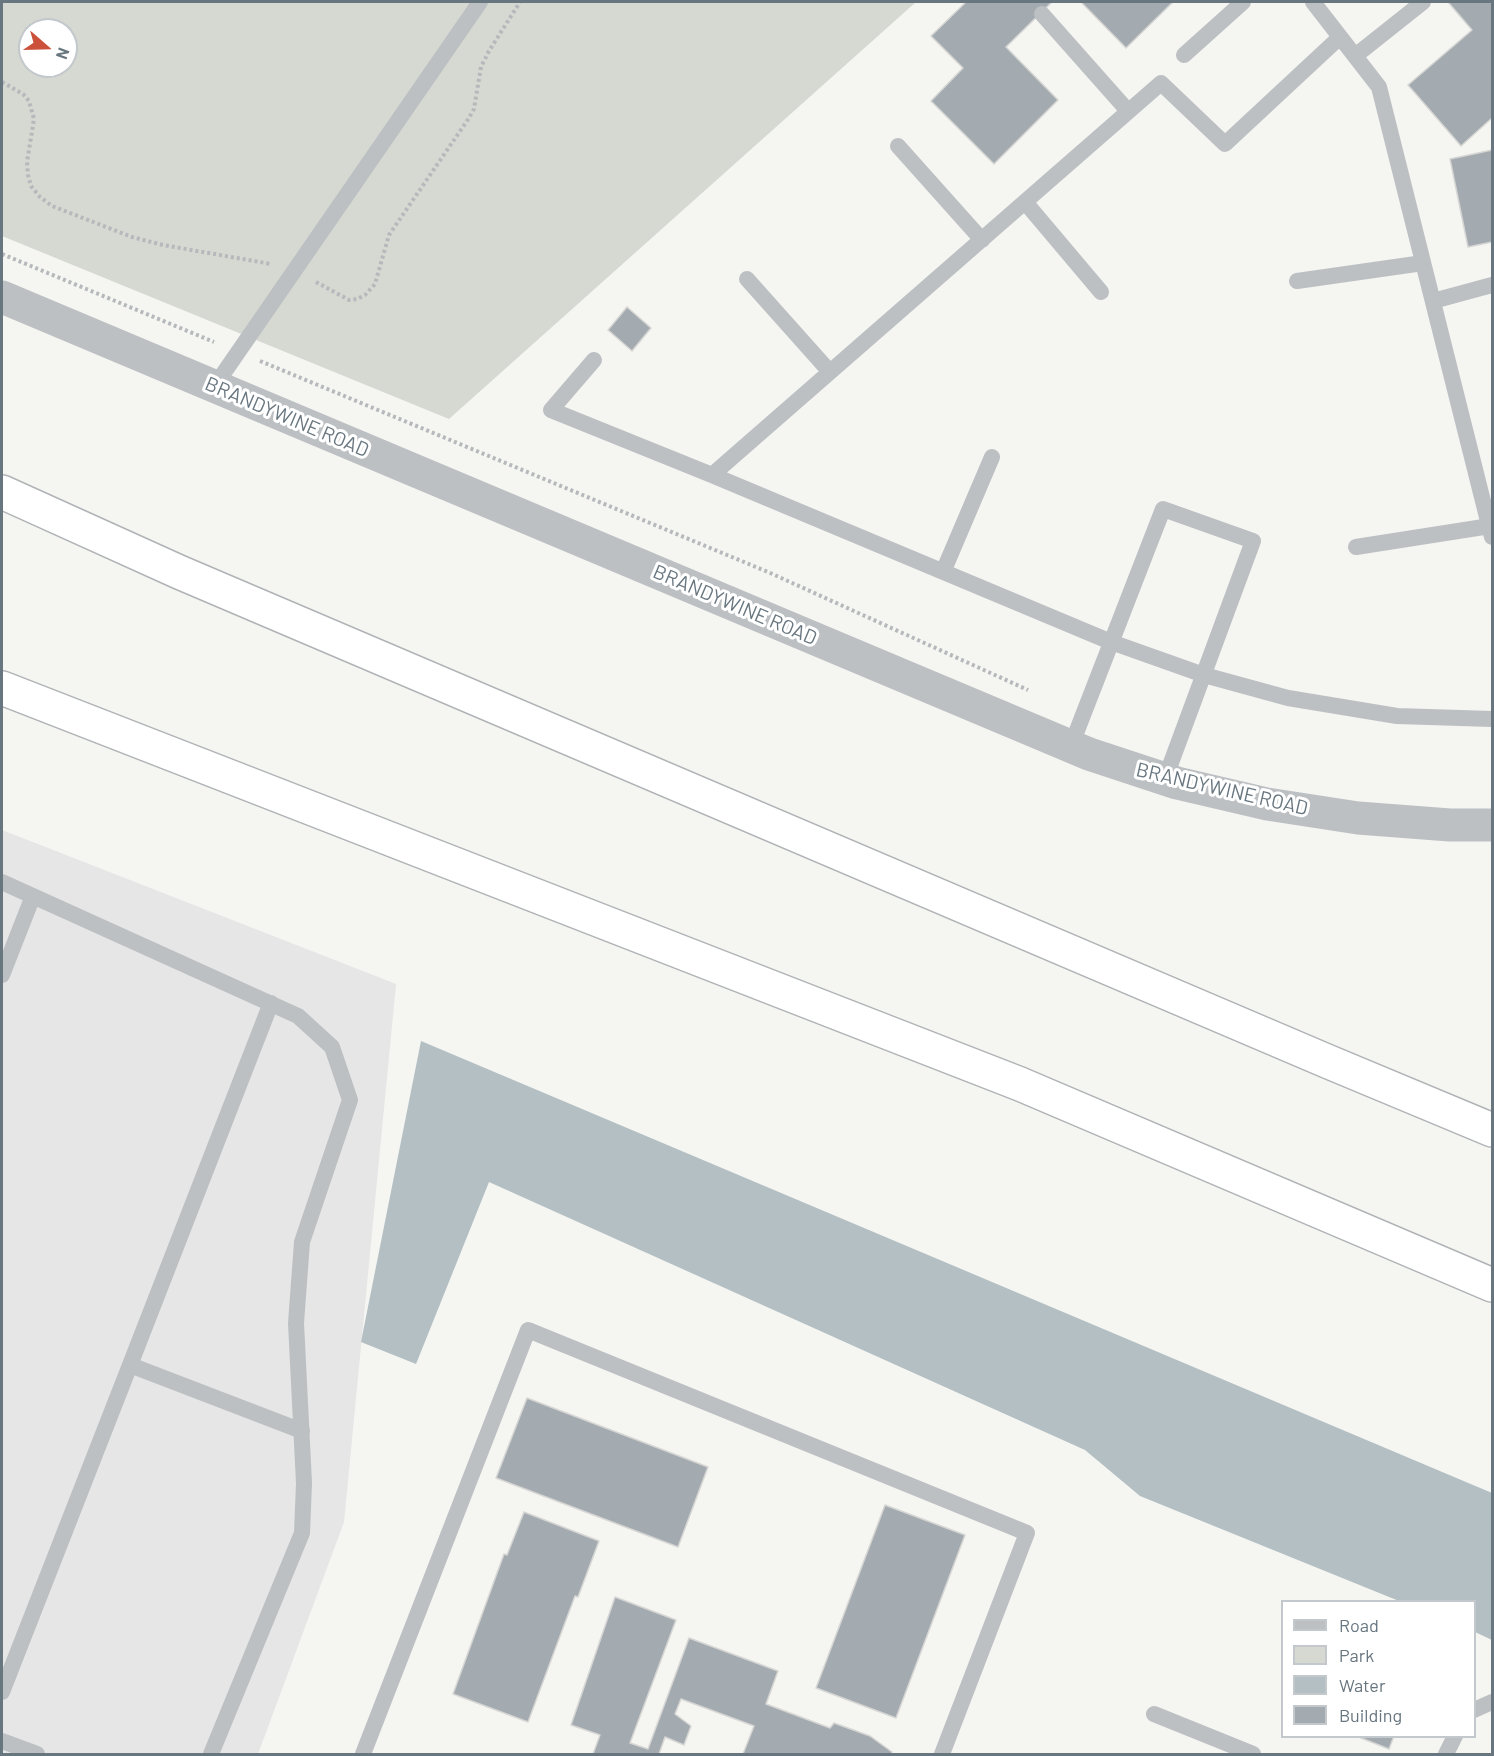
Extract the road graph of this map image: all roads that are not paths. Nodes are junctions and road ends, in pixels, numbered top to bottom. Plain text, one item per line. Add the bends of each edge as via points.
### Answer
1 (480, 2) edge
2 (1243, 2) edge
3 (1313, 2) edge
4 (1423, 2) edge
5 (1042, 14) dead end
6 (1340, 37) junction
7 (1184, 55) dead end
8 (1355, 56) junction
9 (1128, 111) junction
10 (898, 146) dead end
11 (1025, 201) junction
12 (982, 240) junction
13 (1423, 263) junction
14 (747, 279) dead end
15 (1297, 281) dead end
16 (1492, 285) edge
17 (1101, 292) dead end
18 (2, 297) edge
19 (1433, 301) junction
20 (594, 360) dead end
21 (830, 372) junction
22 (214, 387) junction
23 (992, 457) dead end
24 (712, 475) junction
25 (2, 492) edge
26 (1491, 532) edge
27 (1356, 547) dead end
28 (943, 572) junction
29 (1111, 642) junction
30 (1204, 675) junction
31 (2, 688) edge
32 (1492, 719) edge
33 (1071, 746) junction
34 (1165, 779) junction
35 (1492, 825) edge
36 (2, 882) edge
37 (33, 896) junction
38 (2, 975) edge
39 (271, 1003) junction
40 (1492, 1130) edge
41 (1492, 1285) edge
42 (130, 1365) junction
43 (302, 1431) junction
44 (2, 1692) edge
45 (1492, 1702) edge
46 (1476, 1709) edge
47 (1154, 1714) dead end
48 (1454, 1738) edge
49 (2, 1741) edge
50 (37, 1755) edge
51 (211, 1755) edge
52 (363, 1755) edge
53 (942, 1755) edge
54 (1253, 1755) edge
55 (1446, 1755) edge

1 - 22 lane
2 - 7 lane
3 - 6 lane
4 - 8 lane
5 - 9 lane
6 - 8 lane
6 - 9 lane via 1225,144 1161,83
8 - 13 lane via 1379,87
9 - 11 lane
10 - 12 lane
11 - 12 lane
11 - 17 lane
12 - 21 lane
13 - 15 lane
13 - 19 lane
14 - 21 lane
16 - 19 lane
18 - 22 street, BRANDYWINE ROAD
19 - 26 lane
20 - 24 lane via 551,410
21 - 24 lane
22 - 33 street, BRANDYWINE ROAD
23 - 28 lane
24 - 28 lane
25 - 40 highway via 179,572
26 - 27 lane
28 - 29 lane
29 - 30 lane
29 - 30 lane via 1163,509 1253,542
29 - 33 lane
30 - 32 lane via 1288,698 1397,716
30 - 34 lane
31 - 41 highway via 1020,1084
33 - 34 street, BRANDYWINE ROAD
34 - 35 street, BRANDYWINE ROAD via 1267,804 1358,818
36 - 37 lane
37 - 38 lane
37 - 39 lane
39 - 42 lane
39 - 43 lane via 298,1016 332,1047 350,1100 302,1242 296,1323
42 - 43 lane
42 - 44 lane
43 - 51 lane via 302,1533
45 - 46 lane
47 - 54 lane
48 - 55 lane
49 - 50 lane
52 - 53 lane via 528,1330 1027,1533

